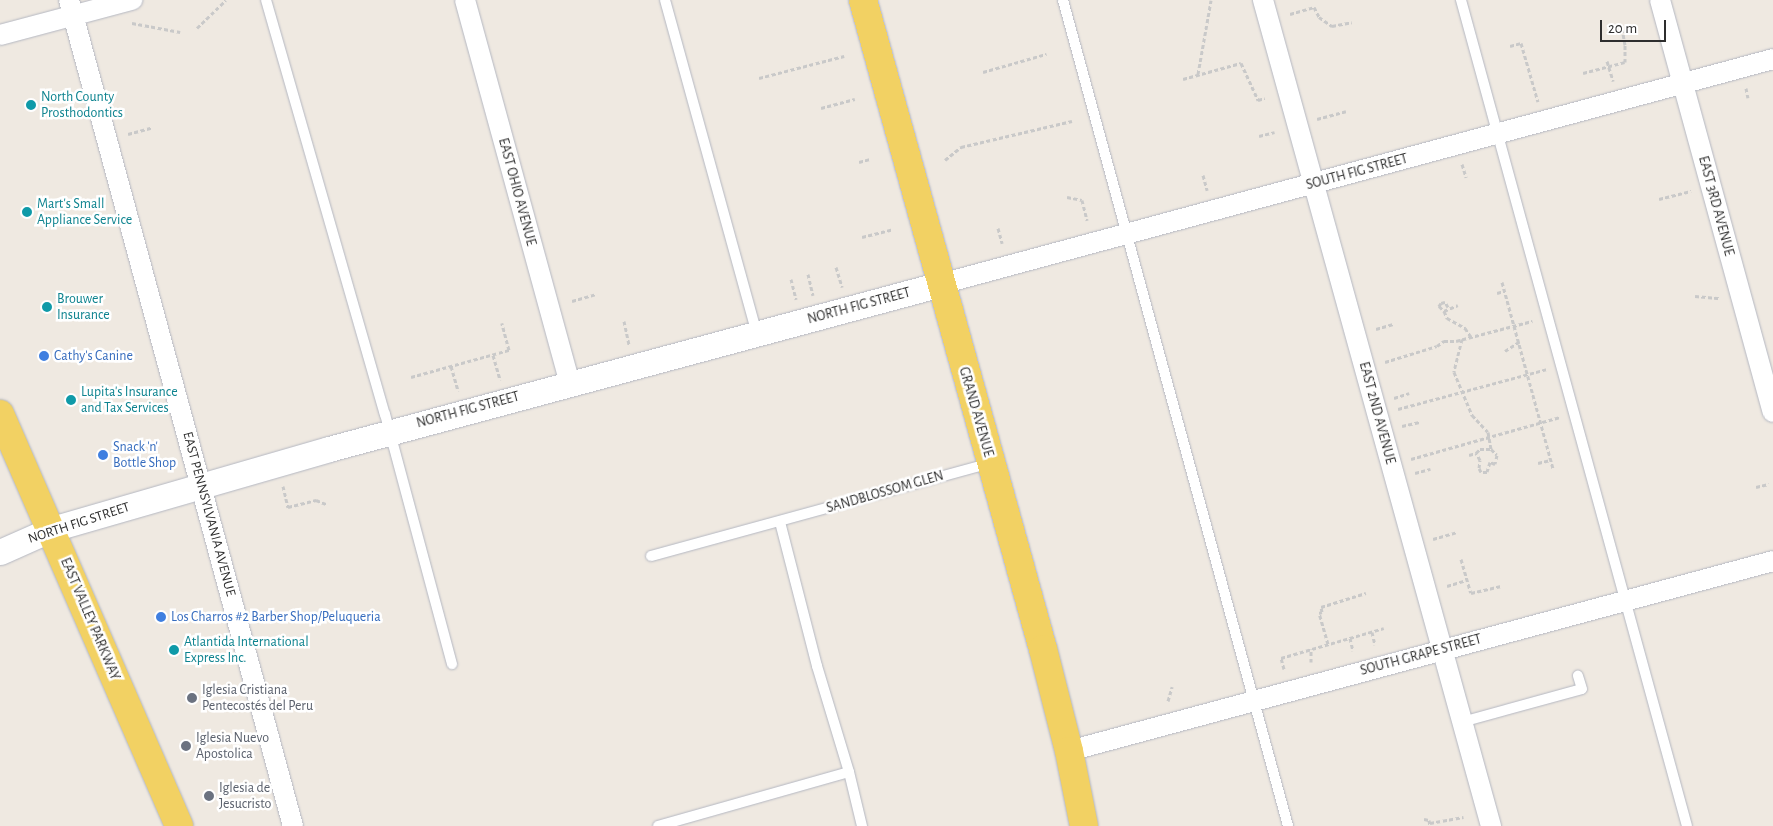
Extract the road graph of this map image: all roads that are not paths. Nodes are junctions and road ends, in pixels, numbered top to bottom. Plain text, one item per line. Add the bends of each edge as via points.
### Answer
1 (132, 0) edge
2 (266, 0) edge
3 (465, 0) edge
4 (665, 0) edge
5 (863, 0) edge
6 (1063, 0) edge
7 (1263, 0) edge
8 (1461, 0) edge
9 (1660, 0) edge
10 (72, 8) edge
11 (0, 35) edge
12 (1773, 59) edge
13 (1683, 84) junction
14 (1498, 134) junction
15 (1313, 184) junction
16 (1126, 232) junction
17 (941, 284) junction
18 (757, 334) junction
19 (570, 383) junction
20 (1773, 412) edge
21 (0, 414) edge
22 (390, 432) junction
23 (990, 463) junction
24 (201, 485) junction
25 (780, 522) junction
26 (52, 529) junction
27 (0, 552) edge
28 (652, 556) dead end
29 (1773, 561) edge
30 (1626, 601) junction
31 (1442, 650) junction
32 (452, 664) dead end
33 (1578, 676) dead end
34 (1254, 701) junction
35 (1462, 722) junction
36 (1070, 751) junction
37 (849, 772) junction
38 (179, 826) edge
39 (293, 826) edge
40 (658, 826) edge
41 (862, 826) edge
42 (1084, 826) edge
43 (1288, 826) edge
44 (1491, 826) edge
45 (1687, 826) edge

1 - 10 street
2 - 22 lane
3 - 19 street, EAST OHIO AVENUE
4 - 18 lane
5 - 17 main road, GRAND AVENUE
6 - 16 lane
7 - 15 street, EAST 2ND AVENUE
8 - 14 lane
9 - 13 street, EAST 3RD AVENUE
10 - 11 street
10 - 24 street, EAST PENNSYLVANIA AVENUE
12 - 13 street, SOUTH FIG STREET
13 - 14 street, SOUTH FIG STREET
13 - 20 street, EAST 3RD AVENUE
14 - 15 street, SOUTH FIG STREET
14 - 30 lane
15 - 16 street, SOUTH FIG STREET
15 - 31 street, EAST 2ND AVENUE
16 - 17 street, SOUTH FIG STREET
16 - 34 lane
17 - 18 street, NORTH FIG STREET
17 - 23 main road, GRAND AVENUE
18 - 19 street, NORTH FIG STREET
19 - 22 street, NORTH FIG STREET
21 - 26 main road, EAST VALLEY PARKWAY
22 - 24 street, NORTH FIG STREET
22 - 32 lane
23 - 25 lane, SANDBLOSSOM GLEN
23 - 36 main road, GRAND AVENUE
24 - 26 street, NORTH FIG STREET
24 - 39 street, EAST PENNSYLVANIA AVENUE
25 - 28 lane, SANDBLOSSOM GLEN
25 - 37 lane via 817,666
26 - 27 street, NORTH FIG STREET
26 - 38 main road, EAST VALLEY PARKWAY
29 - 30 street, SOUTH GRAPE STREET
30 - 31 street, SOUTH GRAPE STREET
30 - 45 lane
31 - 34 street, SOUTH GRAPE STREET
31 - 35 street, EAST 2ND AVENUE
33 - 35 lane via 1582,689
34 - 36 street, SOUTH GRAPE STREET
34 - 43 lane
35 - 44 street, EAST 2ND AVENUE
36 - 42 main road, GRAND AVENUE
37 - 40 lane
37 - 41 lane

